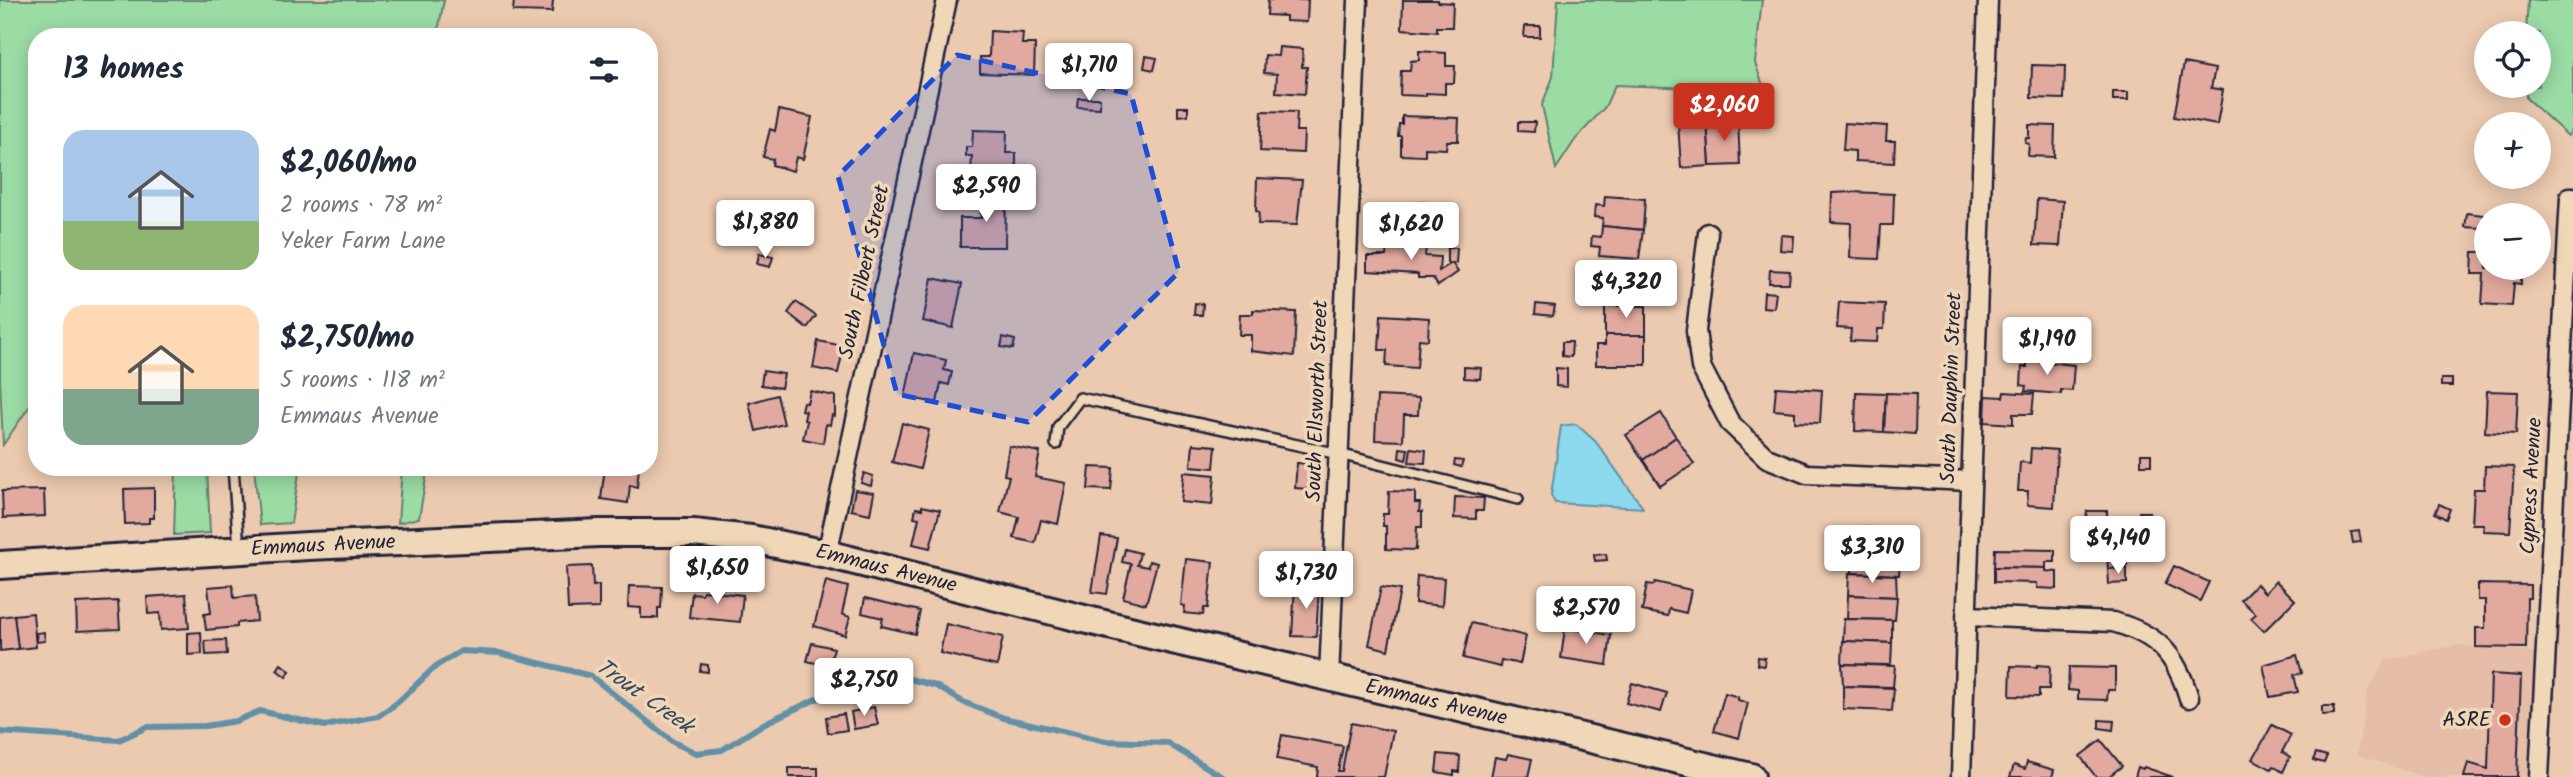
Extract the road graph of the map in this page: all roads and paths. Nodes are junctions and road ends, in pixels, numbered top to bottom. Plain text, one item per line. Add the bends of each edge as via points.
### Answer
1 (947, 0) edge
2 (1358, 0) edge
3 (1989, 0) edge
4 (2572, 197) edge
5 (1709, 233) dead end
6 (1056, 444) dead end
7 (1339, 454) junction
8 (234, 476) edge
9 (1971, 481) junction
10 (1518, 499) dead end
11 (239, 550) junction
12 (827, 554) junction
13 (0, 565) edge
14 (1966, 616) junction
15 (1329, 678) junction
16 (2189, 698) dead end
17 (1751, 777) edge
18 (1961, 777) edge
19 (2539, 777) edge

1 - 12 street, South Filbert Street
2 - 7 street, South Ellsworth Street
3 - 9 street, South Dauphin Street
4 - 19 street, Cypress Avenue
5 - 9 street via 1696,331 1700,367 1730,423 1766,458 1807,474
6 - 7 lane via 1058,427 1080,398
7 - 10 lane
7 - 15 street, South Ellsworth Street
8 - 11 lane
9 - 14 street, South Dauphin Street
11 - 12 main road, Emmaus Avenue via 655,532 751,539
11 - 13 main road, Emmaus Avenue
12 - 15 main road, Emmaus Avenue
14 - 16 street via 2113,622 2134,628 2171,655
14 - 18 street, South Dauphin Street
15 - 17 main road, Emmaus Avenue

